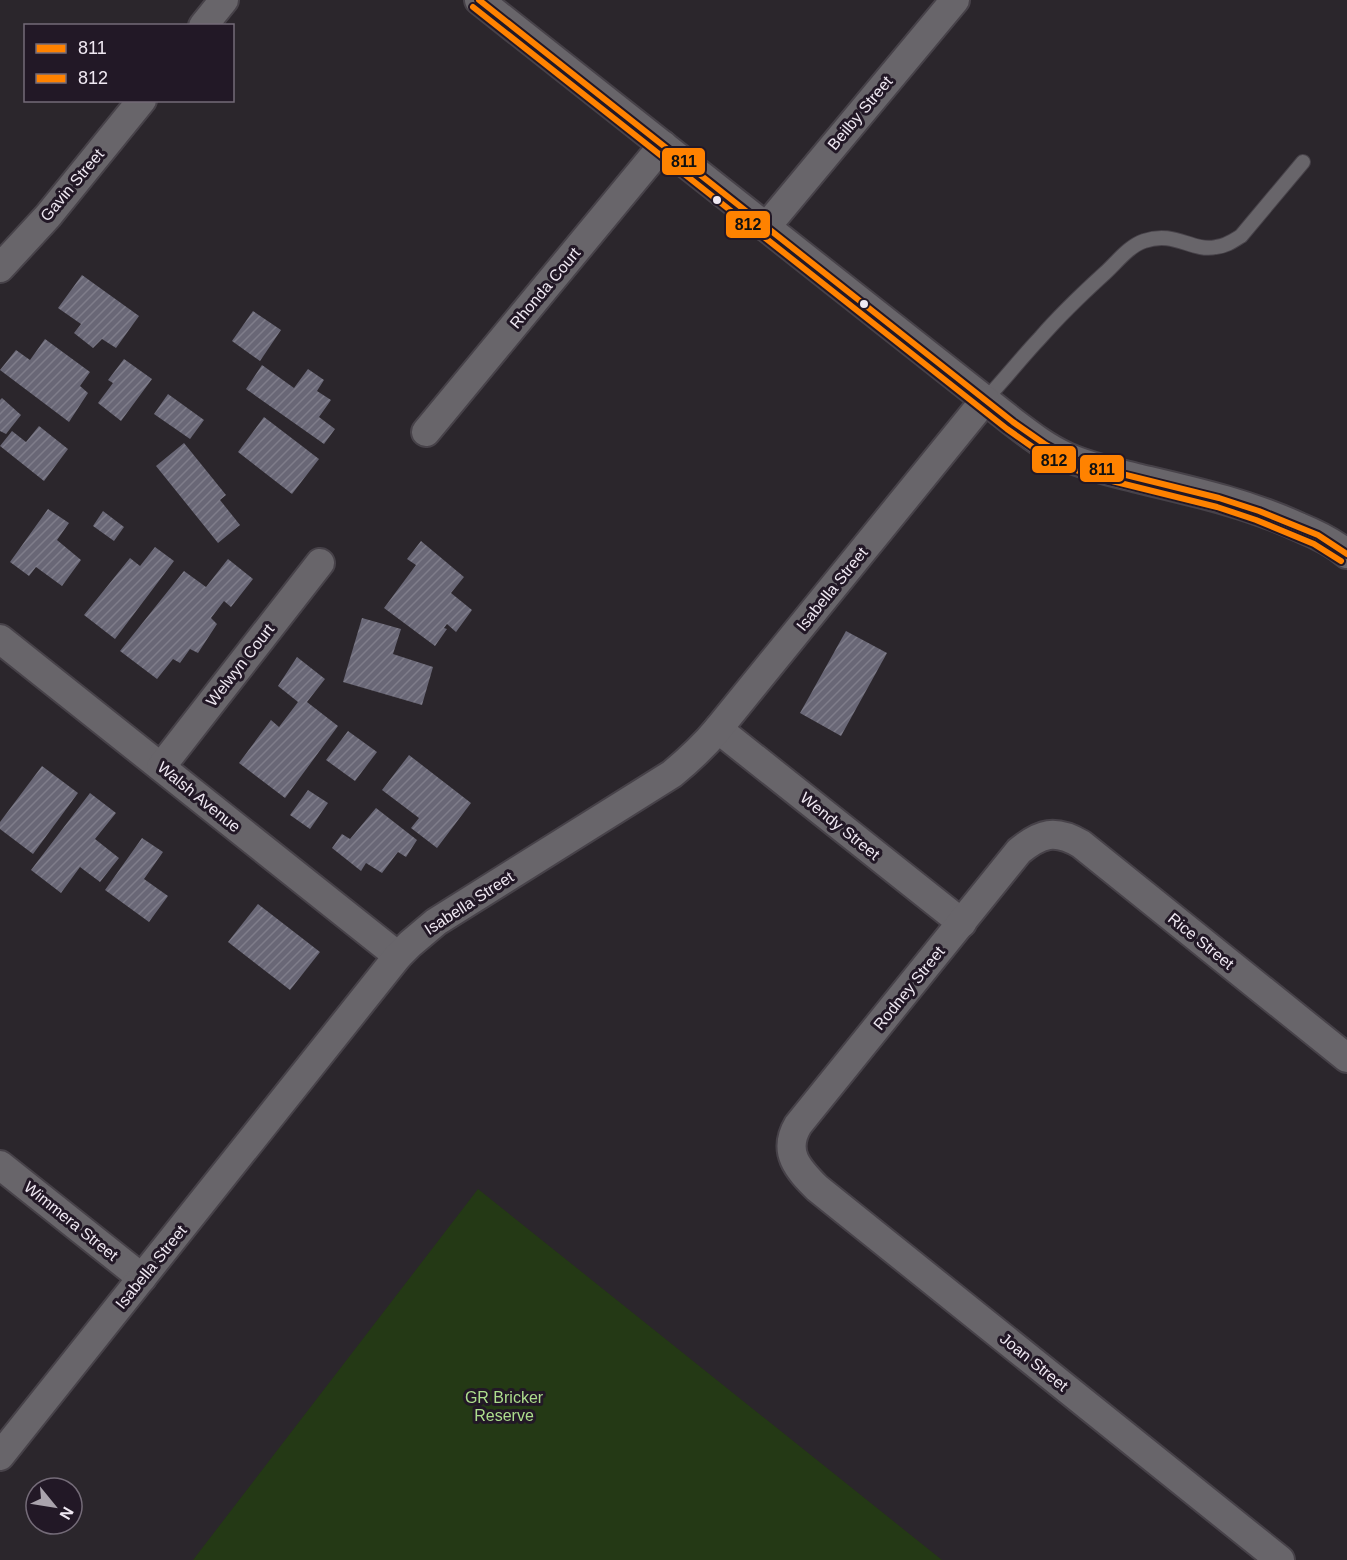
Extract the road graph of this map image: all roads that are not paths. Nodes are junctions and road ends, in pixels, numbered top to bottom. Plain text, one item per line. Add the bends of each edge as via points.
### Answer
1 (224, 0) edge
2 (480, 0) edge
3 (955, 0) edge
4 (205, 24) edge
5 (140, 102) edge
6 (663, 145) junction
7 (1303, 162) dead end
8 (766, 227) junction
9 (0, 268) edge
10 (986, 400) junction
11 (426, 432) dead end
12 (1344, 546) edge
13 (320, 563) dead end
14 (0, 639) edge
15 (718, 729) junction
16 (161, 767) junction
17 (1051, 834) joint
18 (962, 923) junction
19 (398, 956) junction
20 (1347, 1058) edge
21 (794, 1159) joint
22 (0, 1164) edge
23 (142, 1278) junction
24 (0, 1456) edge
25 (1280, 1560) edge

1 - 4 street
2 - 6 street
3 - 8 street, Beilby Street
5 - 9 street, Gavin Street via 48,216
6 - 8 street
6 - 11 street, Rhonda Court
7 - 10 lane via 1241,236 1229,243 1201,247 1157,237 1126,253 1041,336
8 - 10 street
10 - 12 street via 1067,457 1272,514
10 - 15 street, Isabella Street
13 - 16 street, Welwyn Court
14 - 16 street, Walsh Avenue
15 - 18 street, Wendy Street
15 - 19 street, Isabella Street via 672,774 436,922
16 - 19 street, Walsh Avenue
17 - 18 street, Rodney Street via 1019,851
17 - 20 street, Rice Street via 1081,844
18 - 21 street, Rodney Street via 798,1125 792,1135
19 - 23 street, Isabella Street
21 - 25 street, Joan Street via 817,1188
22 - 23 street, Wimmera Street
23 - 24 street, Isabella Street

